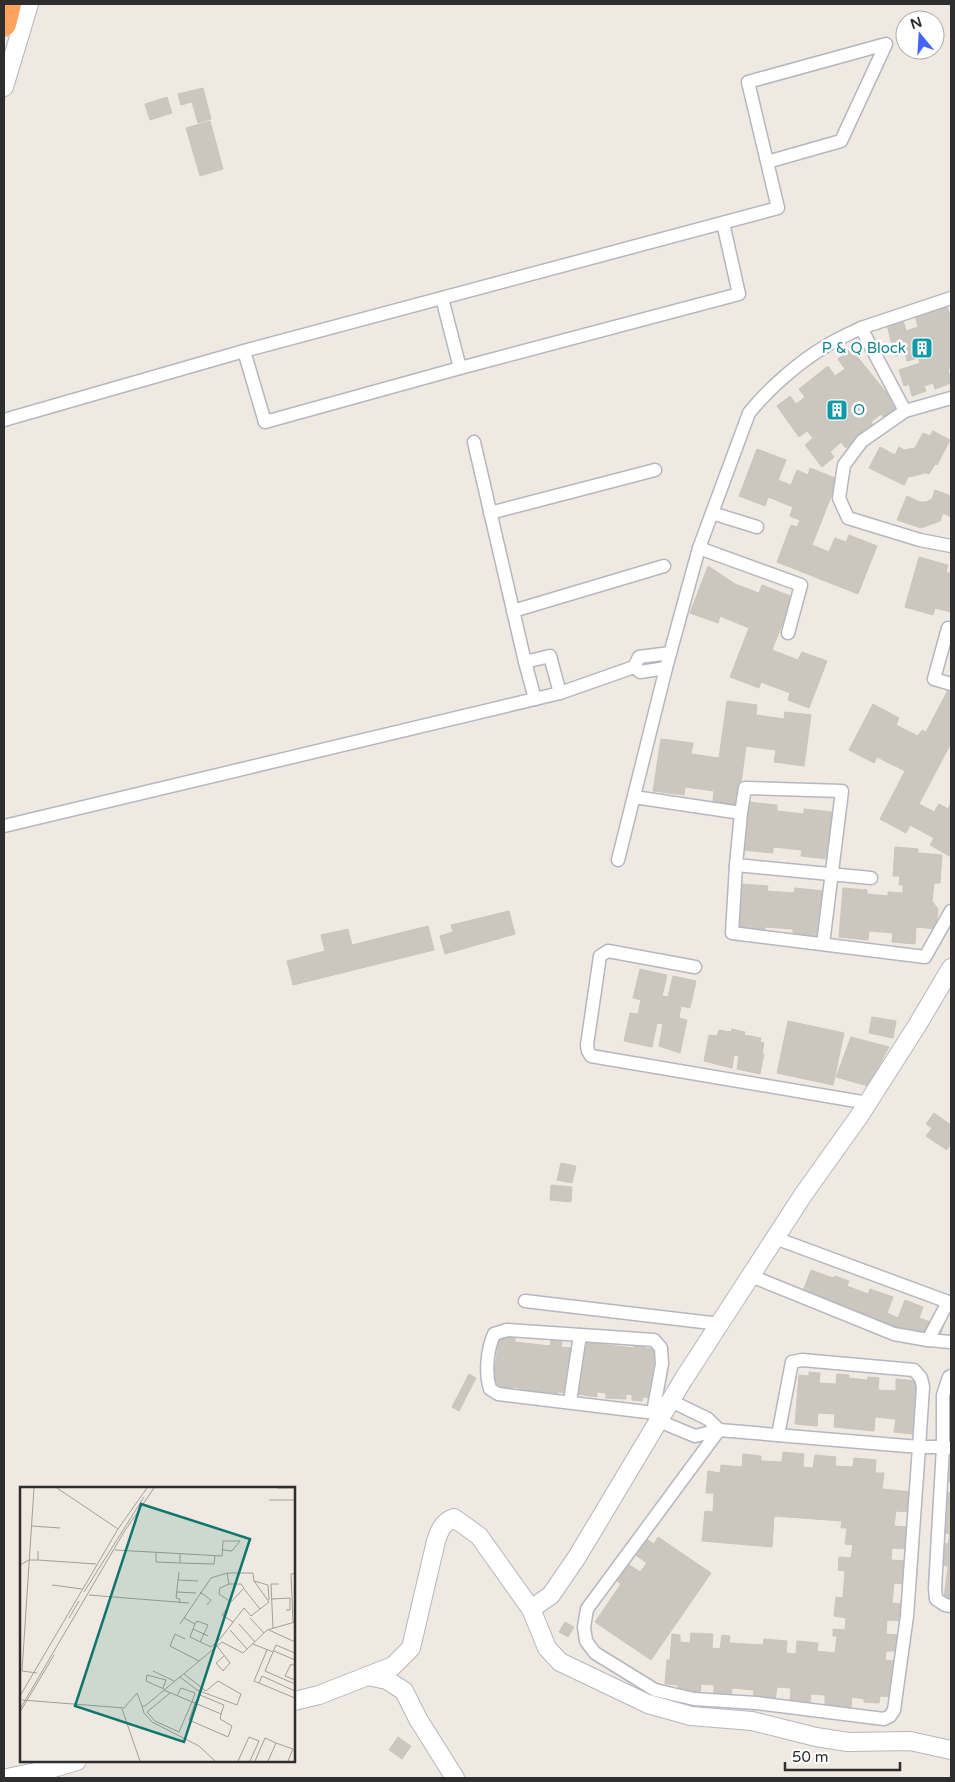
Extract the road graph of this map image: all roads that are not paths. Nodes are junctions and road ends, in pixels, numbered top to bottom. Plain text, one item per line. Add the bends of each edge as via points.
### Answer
1 (9, 4) edge
2 (29, 4) edge
3 (4, 24) edge
4 (4, 87) edge
5 (767, 162) junction
6 (723, 223) junction
7 (442, 298) junction
8 (951, 298) edge
9 (861, 328) junction
10 (244, 351) junction
11 (460, 368) junction
12 (951, 398) edge
13 (905, 410) junction
14 (4, 420) edge
15 (474, 442) dead end
16 (655, 470) dead end
17 (712, 512) junction
18 (490, 513) junction
19 (757, 527) dead end
20 (951, 546) edge
21 (699, 548) junction
22 (664, 566) dead end
23 (513, 611) junction
24 (948, 628) dead end
25 (788, 633) dead end
26 (670, 653) junction
27 (525, 662) junction
28 (634, 667) junction
29 (666, 668) junction
30 (951, 684) edge
31 (560, 693) junction
32 (535, 699) junction
33 (634, 797) junction
34 (740, 813) junction
35 (4, 826) edge
36 (618, 860) dead end
37 (736, 865) junction
38 (831, 874) junction
39 (870, 878) dead end
40 (951, 911) edge
41 (823, 944) junction
42 (695, 966) dead end
43 (951, 968) edge
44 (868, 1103) junction
45 (775, 1238) junction
46 (751, 1276) junction
47 (524, 1301) dead end
48 (950, 1303) edge
49 (720, 1324) junction
50 (580, 1335) junction
51 (928, 1340) junction
52 (951, 1342) edge
53 (951, 1376) edge
54 (570, 1401) junction
55 (662, 1412) junction
56 (719, 1430) junction
57 (778, 1435) junction
58 (919, 1447) junction
59 (947, 1447) edge
60 (951, 1606) edge
61 (531, 1608) junction
62 (367, 1676) junction
63 (295, 1701) edge
64 (951, 1750) edge
65 (74, 1762) edge
66 (7, 1778) edge
67 (455, 1778) edge

1 - 3 highway
2 - 4 main road
5 - 5 street via 748,82 886,44 841,141
5 - 6 street via 778,208
6 - 7 street
6 - 11 street via 739,294
7 - 10 street
7 - 11 street
8 - 9 street
9 - 13 street
9 - 17 street via 825,346 795,368 749,413
10 - 11 street via 265,422
10 - 14 street
12 - 13 street
13 - 20 street via 862,441 844,465 839,498 848,518
15 - 18 street
16 - 18 street
17 - 19 street
17 - 21 street
18 - 23 street
21 - 25 street via 801,585
21 - 26 street
22 - 23 street
23 - 27 street
24 - 30 street via 934,679
26 - 28 street via 639,657
26 - 29 street
27 - 31 street via 550,656
27 - 32 street
28 - 29 street via 640,672
28 - 31 street
29 - 33 street
31 - 32 street
32 - 35 street
33 - 34 street
33 - 36 street
34 - 37 street
34 - 38 street via 745,788 842,791
37 - 38 street
37 - 41 street via 732,933
38 - 39 street
38 - 41 street
40 - 41 street via 925,957
42 - 44 street via 608,951 600,956 587,1045 591,1056
43 - 44 main road
44 - 45 main road
45 - 46 main road
45 - 48 street
46 - 49 main road
46 - 51 street via 894,1334
47 - 49 street
48 - 51 street
49 - 55 main road
50 - 54 street
50 - 54 street via 508,1330 494,1334 490,1344 487,1379 490,1389 498,1394
50 - 55 street via 654,1340 661,1348
51 - 52 street
53 - 59 street via 943,1395
54 - 55 street
55 - 56 street via 708,1419
55 - 56 street via 695,1436
55 - 61 main road via 552,1596
56 - 57 street
56 - 58 street via 587,1609 586,1641 595,1653 655,1690 672,1695 884,1718 894,1710 907,1616
57 - 58 street
57 - 58 street via 792,1362 802,1360 914,1370 923,1387
58 - 59 street
59 - 60 street via 935,1588 936,1599
61 - 62 main road via 479,1536 454,1518 441,1528 436,1541 411,1648 393,1666
61 - 64 main road via 547,1648 560,1662 648,1704 691,1716 752,1721 848,1742 910,1741
62 - 63 main road
62 - 67 main road via 387,1680 404,1691
65 - 66 main road

